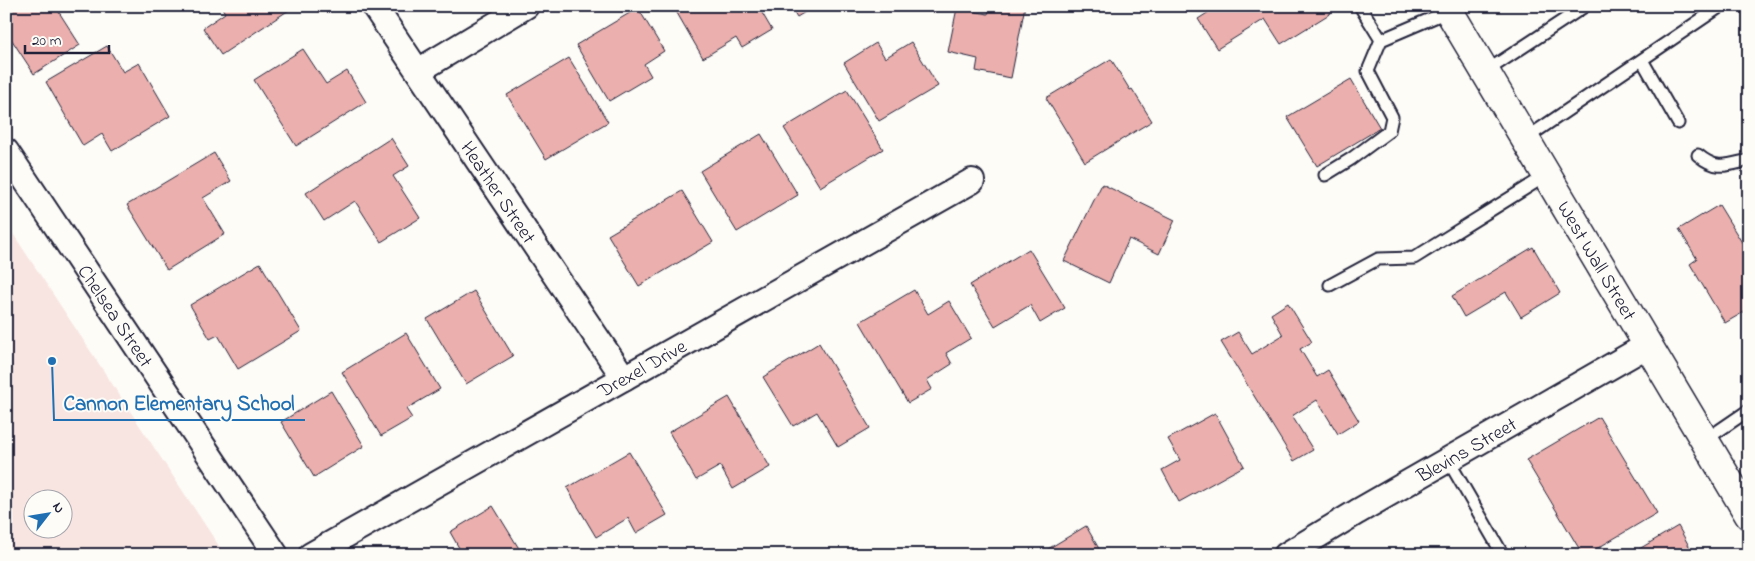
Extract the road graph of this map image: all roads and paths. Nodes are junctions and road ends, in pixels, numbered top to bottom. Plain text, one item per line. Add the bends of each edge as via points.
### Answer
1 (374, 6) edge
2 (526, 6) edge
3 (1360, 6) edge
4 (1585, 6) edge
5 (1721, 6) edge
6 (1448, 8) edge
7 (1381, 40) junction
8 (1642, 60) junction
9 (418, 71) junction
10 (1485, 72) junction
11 (1678, 123) dead end
12 (1525, 139) junction
13 (6, 151) edge
14 (1698, 155) dead end
15 (1749, 160) edge
16 (1325, 175) dead end
17 (1547, 175) junction
18 (972, 181) dead end
19 (1330, 285) dead end
20 (1648, 345) junction
21 (624, 378) junction
22 (1749, 410) edge
23 (1705, 440) junction
24 (1448, 460) junction
25 (1749, 515) edge
26 (342, 547) edge
27 (276, 555) edge
28 (311, 555) edge
29 (1286, 555) edge
30 (1503, 555) edge

1 - 9 street, Heather Street
2 - 9 street
3 - 7 lane
4 - 10 lane
5 - 8 lane
6 - 7 lane
6 - 10 street, West Wall Street
7 - 16 lane via 1368,71 1392,117 1389,131
8 - 11 lane
8 - 12 lane
9 - 21 street, Heather Street
10 - 12 street, West Wall Street
12 - 17 street, West Wall Street
13 - 27 street, Chelsea Street
14 - 15 lane via 1718,167
17 - 19 lane via 1414,258 1378,260
17 - 20 street, West Wall Street
18 - 21 street, Drexel Drive
20 - 23 street, West Wall Street
20 - 24 street, Blevins Street
21 - 26 street, Drexel Drive
22 - 23 lane
23 - 25 street, West Wall Street
24 - 29 street, Blevins Street
24 - 30 lane
26 - 28 street, Drexel Drive

